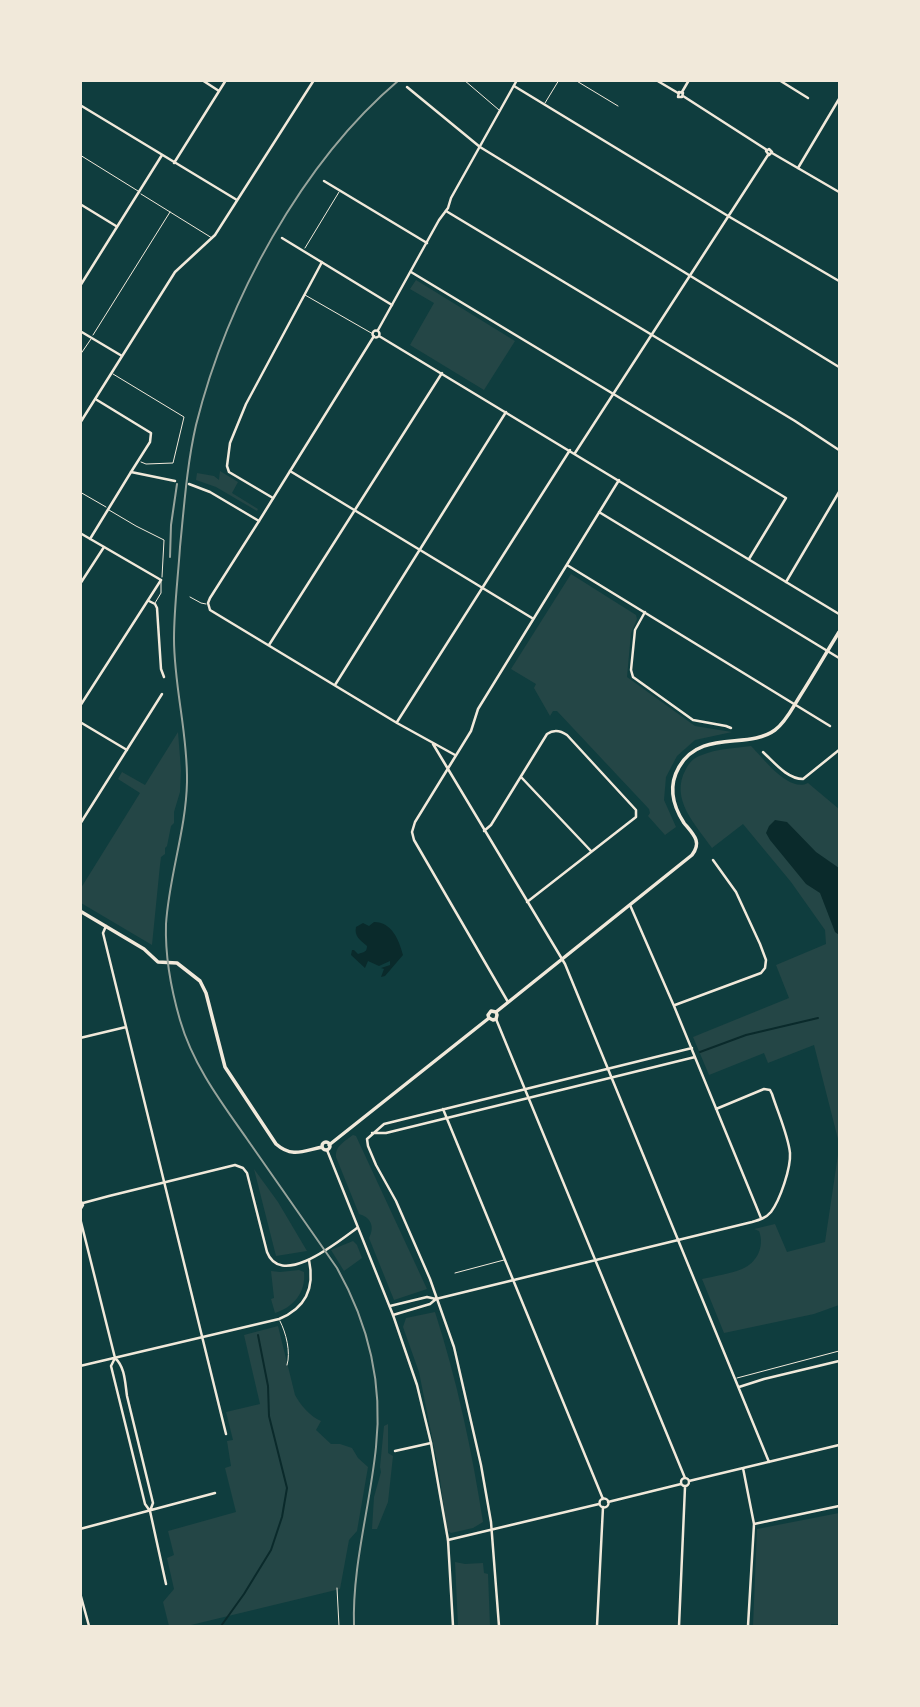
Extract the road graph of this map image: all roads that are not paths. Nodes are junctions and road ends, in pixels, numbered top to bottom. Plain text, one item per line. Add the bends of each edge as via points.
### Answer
1 (202, 80) edge
2 (226, 80) edge
3 (314, 80) edge
4 (464, 80) edge
5 (517, 80) edge
6 (558, 80) edge
7 (576, 80) edge
8 (656, 80) edge
9 (689, 80) edge
10 (779, 80) edge
11 (514, 86) junction
12 (407, 87) dead end
13 (219, 91) junction
14 (681, 94) junction
15 (808, 98) dead end
16 (839, 99) edge
17 (80, 105) edge
18 (544, 105) junction
19 (618, 106) dead end
20 (500, 111) junction
21 (480, 147) junction
22 (770, 154) junction
23 (80, 155) edge
24 (162, 155) junction
25 (174, 163) junction
26 (798, 167) junction
27 (324, 181) dead end
28 (340, 190) junction
29 (139, 192) junction
30 (839, 192) edge
31 (237, 200) junction
32 (80, 204) edge
33 (446, 211) junction
34 (170, 212) junction
35 (728, 216) junction
36 (117, 227) junction
37 (212, 238) junction
38 (282, 238) dead end
39 (427, 243) junction
40 (304, 251) junction
41 (322, 262) junction
42 (411, 272) junction
43 (690, 275) junction
44 (839, 281) edge
45 (80, 286) edge
46 (305, 295) junction
47 (392, 305) junction
48 (80, 331) edge
49 (652, 335) junction
50 (375, 336) junction
51 (91, 338) junction
52 (80, 355) edge
53 (122, 356) junction
54 (839, 367) edge
55 (111, 373) junction
56 (442, 373) junction
57 (613, 394) junction
58 (96, 399) junction
59 (506, 412) junction
60 (80, 423) edge
61 (570, 450) junction
62 (839, 450) edge
63 (575, 453) junction
64 (138, 462) junction
65 (289, 471) junction
66 (131, 472) junction
67 (619, 480) junction
68 (175, 481) dead end
69 (189, 484) dead end
70 (80, 492) edge
71 (839, 492) edge
72 (273, 498) junction
73 (109, 509) junction
74 (355, 510) junction
75 (599, 512) junction
76 (258, 521) junction
77 (80, 533) edge
78 (90, 539) junction
79 (104, 547) junction
80 (421, 550) junction
81 (749, 559) junction
82 (566, 565) junction
83 (161, 580) junction
84 (786, 582) junction
85 (80, 584) edge
86 (482, 587) junction
87 (190, 597) dead end
88 (148, 601) junction
89 (208, 603) junction
90 (154, 604) junction
91 (645, 612) junction
92 (839, 614) edge
93 (533, 618) junction
94 (839, 632) edge
95 (269, 646) junction
96 (828, 651) junction
97 (839, 658) edge
98 (164, 677) dead end
99 (335, 685) junction
100 (162, 694) dead end
101 (795, 704) junction
102 (80, 706) edge
103 (80, 722) edge
104 (397, 723) junction
105 (830, 726) dead end
106 (731, 728) dead end
107 (432, 744) junction
108 (127, 750) junction
109 (839, 750) edge
110 (764, 751) dead end
111 (456, 756) junction
112 (447, 770) junction
113 (521, 777) junction
114 (80, 824) edge
115 (484, 831) junction
116 (592, 852) junction
117 (712, 860) dead end
118 (527, 902) junction
119 (630, 905) junction
120 (80, 911) edge
121 (106, 926) junction
122 (562, 959) junction
123 (508, 1002) junction
124 (674, 1006) junction
125 (496, 1013) junction
126 (489, 1018) junction
127 (496, 1019) junction
128 (126, 1027) junction
129 (80, 1038) edge
130 (692, 1048) junction
131 (695, 1057) junction
132 (608, 1068) junction
133 (612, 1077) junction
134 (525, 1090) junction
135 (529, 1098) junction
136 (716, 1109) junction
137 (443, 1110) junction
138 (446, 1119) junction
139 (372, 1133) junction
140 (324, 1149) junction
141 (163, 1182) junction
142 (82, 1202) edge
143 (80, 1210) edge
144 (80, 1218) edge
145 (762, 1219) junction
146 (357, 1228) junction
147 (678, 1240) junction
148 (309, 1260) junction
149 (505, 1260) junction
150 (596, 1260) junction
151 (455, 1273) dead end
152 (513, 1280) junction
153 (436, 1299) junction
154 (390, 1306) junction
155 (393, 1315) junction
156 (279, 1319) junction
157 (202, 1337) junction
158 (839, 1351) edge
159 (115, 1358) junction
160 (839, 1361) edge
161 (287, 1365) dead end
162 (80, 1367) edge
163 (735, 1378) junction
164 (738, 1387) junction
165 (127, 1396) junction
166 (119, 1398) junction
167 (226, 1434) dead end
168 (138, 1441) junction
169 (130, 1443) junction
170 (431, 1443) junction
171 (839, 1445) edge
172 (395, 1451) dead end
173 (769, 1462) junction
174 (145, 1468) junction
175 (743, 1468) junction
176 (137, 1470) junction
177 (685, 1478) junction
178 (689, 1481) junction
179 (683, 1485) junction
180 (215, 1493) dead end
181 (603, 1499) junction
182 (608, 1502) junction
183 (599, 1504) junction
184 (839, 1506) edge
185 (603, 1507) junction
186 (150, 1511) junction
187 (754, 1524) junction
188 (80, 1530) edge
189 (492, 1530) junction
190 (448, 1540) junction
191 (166, 1584) dead end
192 (337, 1588) dead end
193 (80, 1593) edge
194 (89, 1626) edge
195 (339, 1626) edge
196 (453, 1626) edge
197 (499, 1626) edge
198 (597, 1626) edge
199 (679, 1626) edge
200 (748, 1626) edge

1 - 13 street
2 - 13 street
3 - 31 street
4 - 20 lane
5 - 11 street
6 - 18 lane
7 - 19 lane
8 - 14 street
9 - 14 street
10 - 15 street
11 - 18 street
11 - 20 street
12 - 21 street
13 - 25 street
14 - 22 street via 770,149
16 - 26 street
17 - 24 street
18 - 35 street
20 - 21 street
21 - 33 street
21 - 43 street
22 - 26 street
22 - 35 street
23 - 29 lane
24 - 25 street
24 - 29 street
25 - 31 street
26 - 30 street
27 - 28 street
28 - 39 street
28 - 40 lane
29 - 34 lane
29 - 36 street
31 - 37 street
32 - 36 street
33 - 39 street
33 - 49 street
34 - 37 lane
34 - 51 lane
35 - 43 street
35 - 44 street
36 - 45 street
37 - 53 street via 178,268
38 - 40 street
39 - 42 street
40 - 41 street
41 - 46 street
41 - 47 street
42 - 47 street
42 - 57 street
43 - 49 street
43 - 54 street
46 - 50 lane
46 - 72 street via 247,401 229,446 229,471
47 - 50 street
48 - 51 street
49 - 57 street
49 - 62 street
50 - 56 street
50 - 65 street
51 - 52 lane
51 - 53 street
53 - 55 street
55 - 58 street
55 - 64 lane via 184,417 173,463
56 - 59 street
56 - 74 street
57 - 63 street
57 - 81 street via 786,498
58 - 60 street
58 - 64 street via 150,433
59 - 61 street
59 - 80 street
61 - 63 street
61 - 86 street
63 - 67 street
64 - 66 street
65 - 72 street
65 - 74 street
66 - 68 street
66 - 73 street
67 - 75 street
67 - 81 street
69 - 76 street
70 - 73 lane
71 - 84 street
72 - 76 street
73 - 78 street
73 - 83 lane via 164,540
74 - 80 street
74 - 95 street
75 - 82 street
75 - 96 street
76 - 89 street
77 - 78 street
78 - 79 street
79 - 83 street
79 - 85 street
80 - 86 street
80 - 99 street
81 - 84 street
82 - 91 street
82 - 93 street
83 - 88 street
83 - 90 lane
84 - 92 street
86 - 93 street
86 - 104 street
87 - 89 lane
88 - 90 street
88 - 102 street
89 - 95 street via 212,611
90 - 98 street
91 - 101 street
91 - 106 street via 635,630 632,677 693,720
93 - 111 street via 478,709 473,728
94 - 96 main road
95 - 99 street
96 - 97 street
96 - 101 main road
99 - 104 street
100 - 108 street
101 - 105 street
101 - 119 main road via 772,732 710,744 679,767 673,798 695,838 695,852
103 - 108 street
104 - 107 street
107 - 111 street
107 - 112 street
108 - 114 street
109 - 110 street via 803,779 792,777
111 - 112 street
112 - 115 street
112 - 123 street via 415,822 413,838
113 - 115 street
113 - 116 street
113 - 116 street via 547,734 559,731 566,735 636,810 635,817
115 - 118 street
116 - 118 street
117 - 124 street via 736,892 760,944 765,968
118 - 122 street
119 - 122 main road
119 - 124 street
120 - 121 main road
121 - 128 street via 103,933
121 - 140 main road via 156,961 178,964 202,984 225,1067 276,1144 295,1153
122 - 123 main road
122 - 132 street
123 - 125 main road
124 - 130 street
125 - 126 main road via 489,1012
125 - 127 main road
126 - 127 main road
126 - 140 main road via 330,1144 324,1143
127 - 134 street
128 - 129 street
128 - 141 street
130 - 131 street
130 - 132 street
131 - 133 street
131 - 136 street
132 - 133 street
132 - 134 street
133 - 135 street
133 - 147 street
134 - 135 street
134 - 137 street
135 - 138 street
135 - 150 street
136 - 145 street
136 - 145 street via 764,1089 772,1094 790,1159 780,1195
137 - 138 street
137 - 139 street via 384,1124
138 - 139 street
138 - 149 street
139 - 153 street via 367,1139 369,1151 400,1209
140 - 146 street
141 - 142 street
141 - 148 street via 232,1166 243,1168 270,1259 281,1265
141 - 157 street
142 - 143 street
144 - 159 street
145 - 147 street
146 - 148 street
146 - 154 street
147 - 150 street
147 - 163 street
148 - 156 street via 311,1274 304,1302
149 - 151 lane
149 - 152 street
150 - 152 street
150 - 177 street
152 - 153 street
152 - 181 street
153 - 154 street
153 - 155 street
153 - 189 street via 454,1347
154 - 155 street
155 - 170 street
156 - 157 street
156 - 161 lane
157 - 159 street
157 - 167 street
158 - 163 lane
159 - 162 street
159 - 165 street via 121,1364
159 - 166 street via 111,1366
160 - 164 street
163 - 164 street
164 - 173 street
165 - 166 street
165 - 168 street
166 - 169 street
168 - 169 street
168 - 174 street
169 - 176 street
170 - 172 street
170 - 190 street
171 - 173 street
173 - 175 street
174 - 176 street
174 - 186 street via 153,1503
175 - 178 street
175 - 187 street
176 - 186 street
177 - 178 street
177 - 179 street
178 - 179 street
179 - 182 street
179 - 199 street
180 - 186 street
181 - 182 street
181 - 183 street
182 - 185 street
183 - 185 street
183 - 189 street
184 - 187 street
185 - 198 street
186 - 188 street
186 - 191 street
187 - 200 street
189 - 190 street
189 - 197 street
190 - 196 street
192 - 195 lane
193 - 194 street

